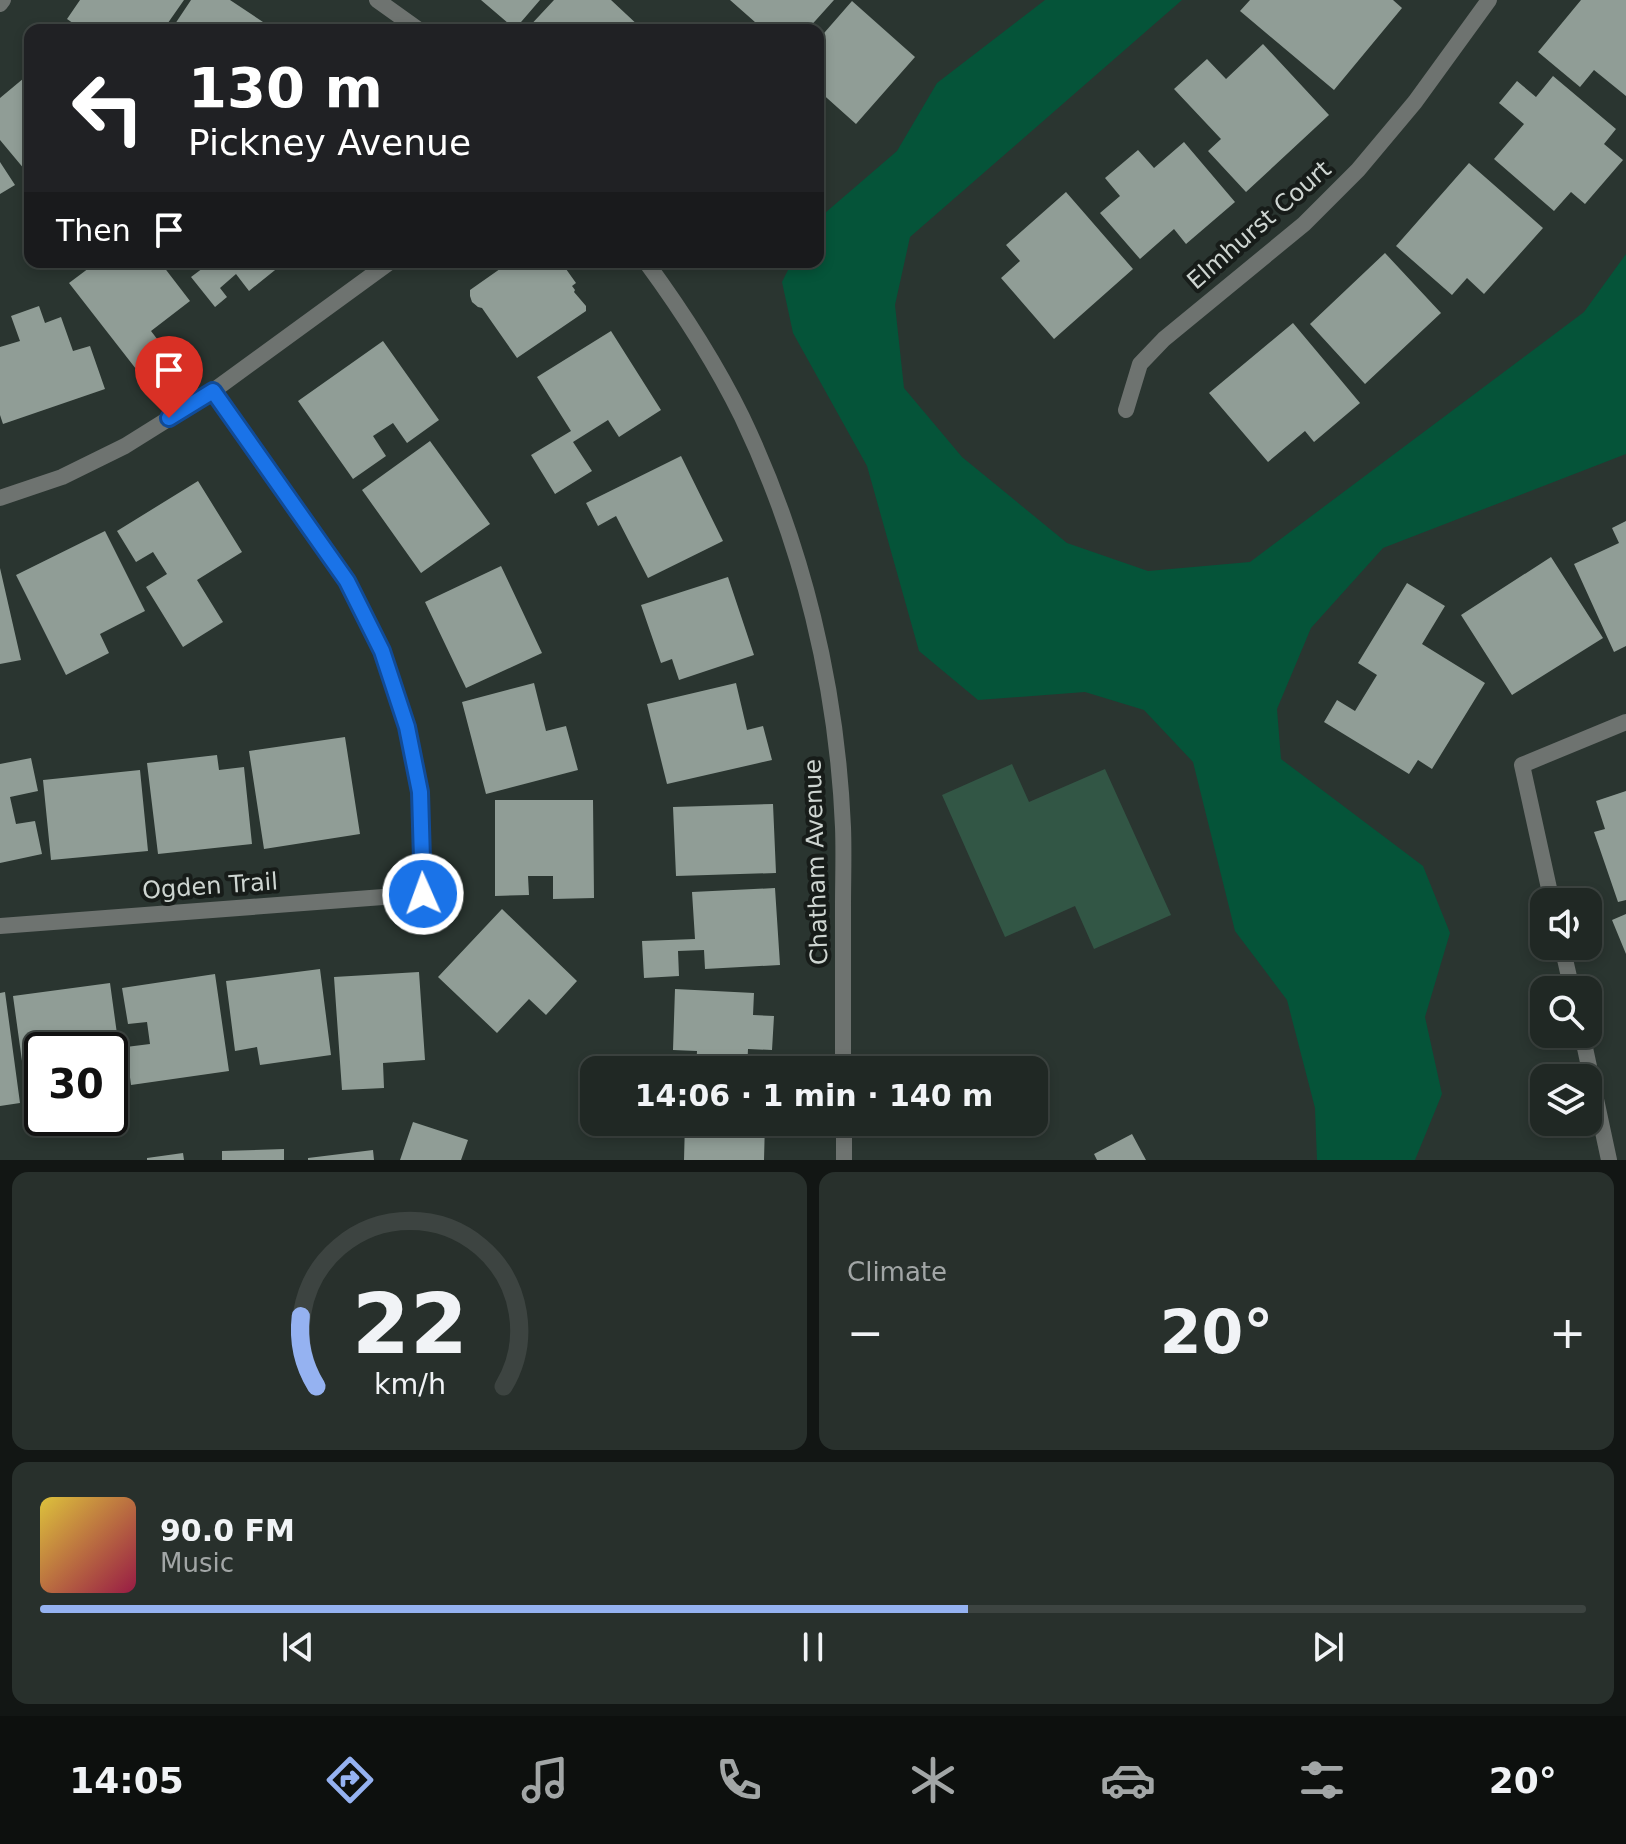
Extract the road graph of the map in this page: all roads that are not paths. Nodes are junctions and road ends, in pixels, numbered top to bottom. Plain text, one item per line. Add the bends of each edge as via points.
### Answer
1 (377, 0) edge
2 (1489, 0) edge
3 (411, 24) edge
4 (382, 268) edge
5 (650, 268) edge
6 (213, 391) junction
7 (1126, 410) dead end
8 (0, 498) edge
9 (1626, 722) edge
10 (1549, 888) edge
11 (0, 926) edge
12 (1585, 1048) edge
13 (843, 1056) edge
14 (844, 1136) edge
15 (844, 1160) edge
16 (1609, 1160) edge

1 - 3 street
2 - 7 street, Elmhurst Court via 1358,170 1304,224 1140,364
4 - 6 street
5 - 13 street, Chatham Avenue via 692,328 741,416 800,564 821,649 843,827
6 - 8 street via 125,446 62,477
6 - 11 street, Ogden Trail via 347,581 382,651 407,727 420,792 423,894
9 - 10 street via 1522,765
12 - 16 street
14 - 15 street

